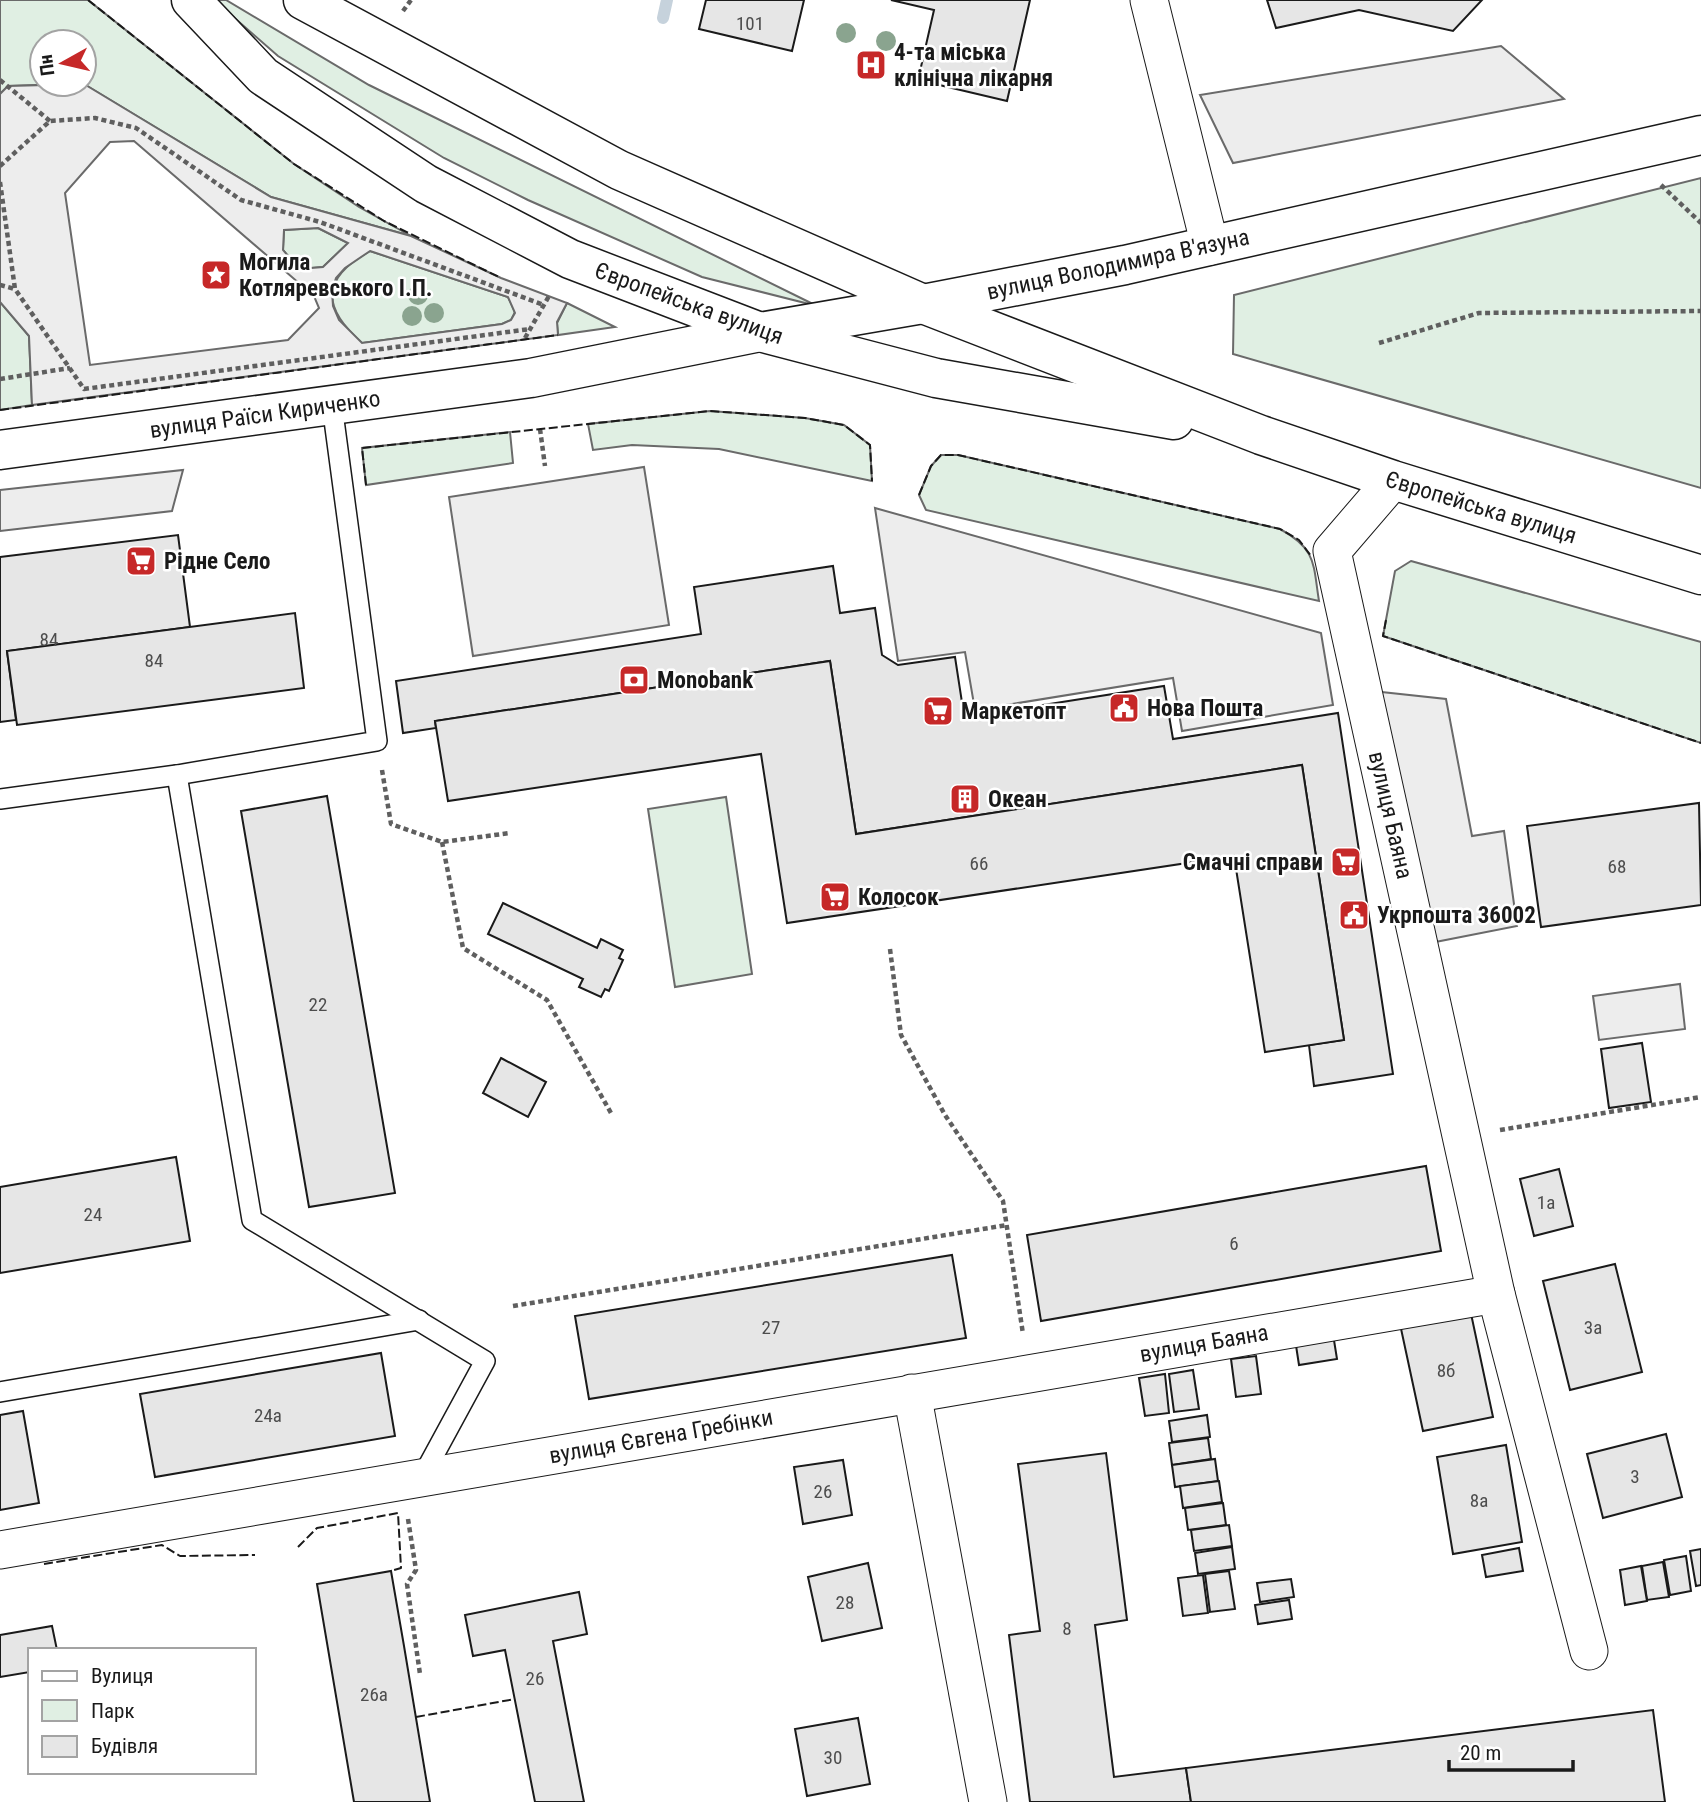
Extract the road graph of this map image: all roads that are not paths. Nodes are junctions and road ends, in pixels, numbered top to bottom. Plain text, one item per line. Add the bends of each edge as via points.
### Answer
1 (191, 0) edge
2 (303, 0) edge
3 (1149, 0) edge
4 (1701, 135) edge
5 (1210, 246) junction
6 (923, 304) junction
7 (760, 332) junction
8 (531, 378) joint
9 (332, 405) junction
10 (1261, 435) junction
11 (0, 450) edge
12 (1393, 480) junction
13 (1701, 575) edge
14 (177, 775) junction
15 (0, 799) edge
16 (1496, 1294) junction
17 (419, 1320) junction
18 (0, 1392) edge
19 (912, 1393) junction
20 (412, 1479) junction
21 (0, 1550) edge
22 (1589, 1651) dead end
23 (988, 1802) edge

1 - 7 main road, Європейська вулиця via 263,76 426,184 554,252
2 - 6 main road, Європейська вулиця via 619,170
3 - 5 street
4 - 5 main road, вулиця Володимира В'язуна
5 - 6 main road, вулиця Володимира В'язуна
6 - 7 main road, вулиця Володимира В'язуна
6 - 10 main road, Європейська вулиця
7 - 8 main road, вулиця Володимира В'язуна
7 - 10 main road, Європейська вулиця via 936,378
8 - 9 main road, вулиця Раїси Кириченко
9 - 11 main road, вулиця Раїси Кириченко
9 - 14 lane via 377,741
10 - 12 main road, Європейська вулиця
12 - 13 main road, Європейська вулиця
12 - 16 street, вулиця Баяна via 1332,551
14 - 15 lane
14 - 17 lane via 252,1220
16 - 19 street, вулиця Баяна
16 - 22 street, вулиця Баяна
17 - 18 lane
17 - 20 lane via 485,1362
19 - 20 street, вулиця Євгена Гребінки
19 - 23 street
20 - 21 street, вулиця Євгена Гребінки

